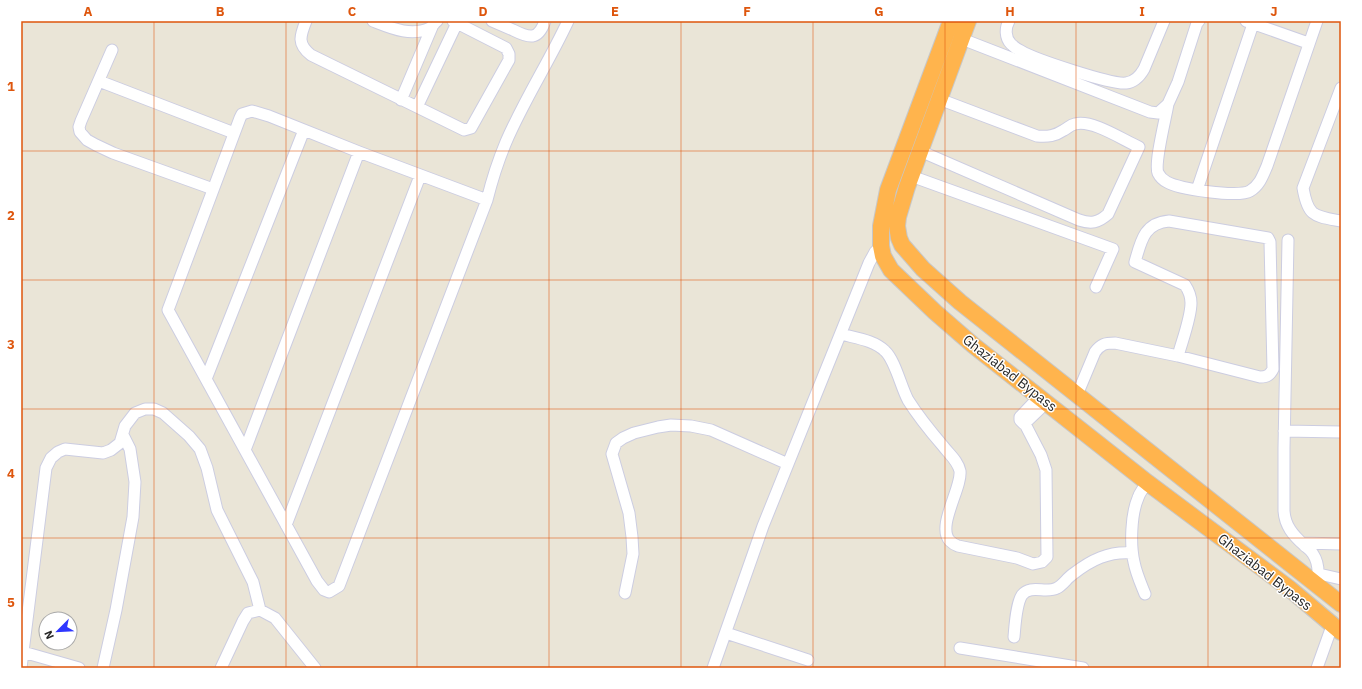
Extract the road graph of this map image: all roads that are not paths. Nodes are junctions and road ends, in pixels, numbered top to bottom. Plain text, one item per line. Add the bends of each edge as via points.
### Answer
1 (306, 21) edge
2 (373, 21) edge
3 (492, 21) edge
4 (545, 21) edge
5 (568, 21) edge
6 (951, 21) edge
7 (968, 21) edge
8 (1009, 21) edge
9 (1164, 21) edge
10 (1199, 21) edge
11 (1317, 21) edge
12 (455, 22) edge
13 (1250, 22) edge
14 (434, 24) edge
15 (962, 39) junction
16 (1308, 43) junction
17 (112, 50) dead end
18 (99, 81) junction
19 (1341, 88) edge
20 (939, 99) junction
21 (401, 100) junction
22 (1168, 104) junction
23 (416, 107) junction
24 (304, 130) junction
25 (234, 133) junction
26 (920, 151) junction
27 (359, 152) junction
28 (420, 176) junction
29 (911, 176) junction
30 (213, 189) junction
31 (1197, 190) junction
32 (487, 200) junction
33 (1341, 221) edge
34 (1288, 240) dead end
35 (881, 246) junction
36 (1096, 287) dead end
37 (840, 334) junction
38 (1012, 343) junction
39 (1178, 356) junction
40 (1035, 362) junction
41 (996, 363) junction
42 (206, 379) junction
43 (1020, 382) junction
44 (1077, 394) junction
45 (1043, 400) junction
46 (1284, 431) junction
47 (1341, 432) edge
48 (123, 435) junction
49 (245, 450) junction
50 (788, 464) junction
51 (1148, 483) junction
52 (286, 525) junction
53 (1303, 543) junction
54 (1341, 544) edge
55 (1132, 553) junction
56 (1318, 579) junction
57 (1341, 579) edge
58 (625, 592) dead end
59 (1145, 594) dead end
60 (1341, 604) edge
61 (260, 610) junction
62 (1337, 629) edge
63 (726, 633) junction
64 (1014, 637) dead end
65 (960, 648) dead end
66 (23, 652) junction
67 (808, 660) dead end
68 (21, 668) edge
69 (79, 668) edge
70 (102, 668) edge
71 (221, 668) edge
72 (315, 668) edge
73 (713, 668) edge
74 (1083, 668) edge
75 (1317, 668) edge

1 - 21 street via 300,37 306,51
2 - 14 street via 406,32 418,31
3 - 4 street via 527,37 538,34
5 - 32 street via 506,142 495,169
6 - 35 highway, Ghaziabad Bypass via 888,190 881,226
7 - 15 highway, Ghaziabad Bypass
8 - 9 street via 1006,34 1010,43 1021,51 1047,62 1125,84 1133,81 1144,69
10 - 22 street
11 - 16 street
12 - 23 street
12 - 23 street via 506,48 509,60 468,130
13 - 16 street
13 - 31 street
14 - 21 street
15 - 20 highway, Ghaziabad Bypass
15 - 22 street via 1150,112 1158,113
16 - 31 street via 1261,180 1249,192 1230,194
17 - 18 street
18 - 25 street
18 - 30 street via 79,128 87,140 113,153
19 - 33 street via 1303,188 1310,211 1318,217
20 - 26 highway, Ghaziabad Bypass
20 - 26 street via 1037,136 1057,135 1076,123 1088,124 1139,148 1108,214 1101,220 1089,223
21 - 23 street
22 - 31 street via 1158,172 1167,182
24 - 25 street via 252,111 242,114
24 - 27 street
24 - 42 street
25 - 30 street
26 - 29 highway, Ghaziabad Bypass
27 - 28 street
27 - 49 street
28 - 32 street
28 - 52 street
29 - 36 street via 1113,249
29 - 38 highway, Ghaziabad Bypass via 898,217 898,238 902,245 923,269 960,302
30 - 42 street via 168,310
32 - 52 street via 339,586 329,592 324,590
34 - 46 street
35 - 37 street via 869,263
35 - 41 highway, Ghaziabad Bypass via 891,270 935,312
37 - 45 street via 871,342 884,349 890,356 908,400 957,463 960,472 959,482 950,508 947,536 958,546 1017,558 1033,564 1047,558 1046,470 1025,424
37 - 50 street
38 - 40 highway, Ghaziabad Bypass
38 - 41 highway
39 - 39 street via 1260,377 1266,377 1272,372 1269,239 1169,221 1152,225 1142,239 1135,262 1186,285 1190,293 1189,314
39 - 44 street via 1106,343 1099,346
40 - 43 highway
40 - 44 highway, Ghaziabad Bypass
41 - 43 highway, Ghaziabad Bypass
42 - 49 street
43 - 45 highway, Ghaziabad Bypass
44 - 56 highway, Ghaziabad Bypass
45 - 51 highway, Ghaziabad Bypass
46 - 47 street
46 - 53 street via 1284,518 1289,529
48 - 61 street via 125,426 135,413 154,409 163,413 200,449 218,510 253,582
48 - 66 street via 120,443 103,453 65,449 51,458 46,468
48 - 70 street via 130,449 134,482 133,517 116,610
49 - 52 street
50 - 58 street via 711,430 691,426 658,427 634,433 616,443 612,454 629,513 632,537 633,554
50 - 63 street via 763,526
51 - 55 street via 1135,506
51 - 62 highway, Ghaziabad Bypass via 1290,588
53 - 54 street
53 - 56 street via 1313,553
55 - 59 street
55 - 64 street via 1110,553 1073,574 1057,588 1025,592 1019,602
56 - 57 street
56 - 60 highway, Ghaziabad Bypass
61 - 71 street via 248,613
61 - 72 street via 276,618
62 - 75 street
63 - 67 street
63 - 73 street
65 - 74 street
66 - 68 street
66 - 69 street

